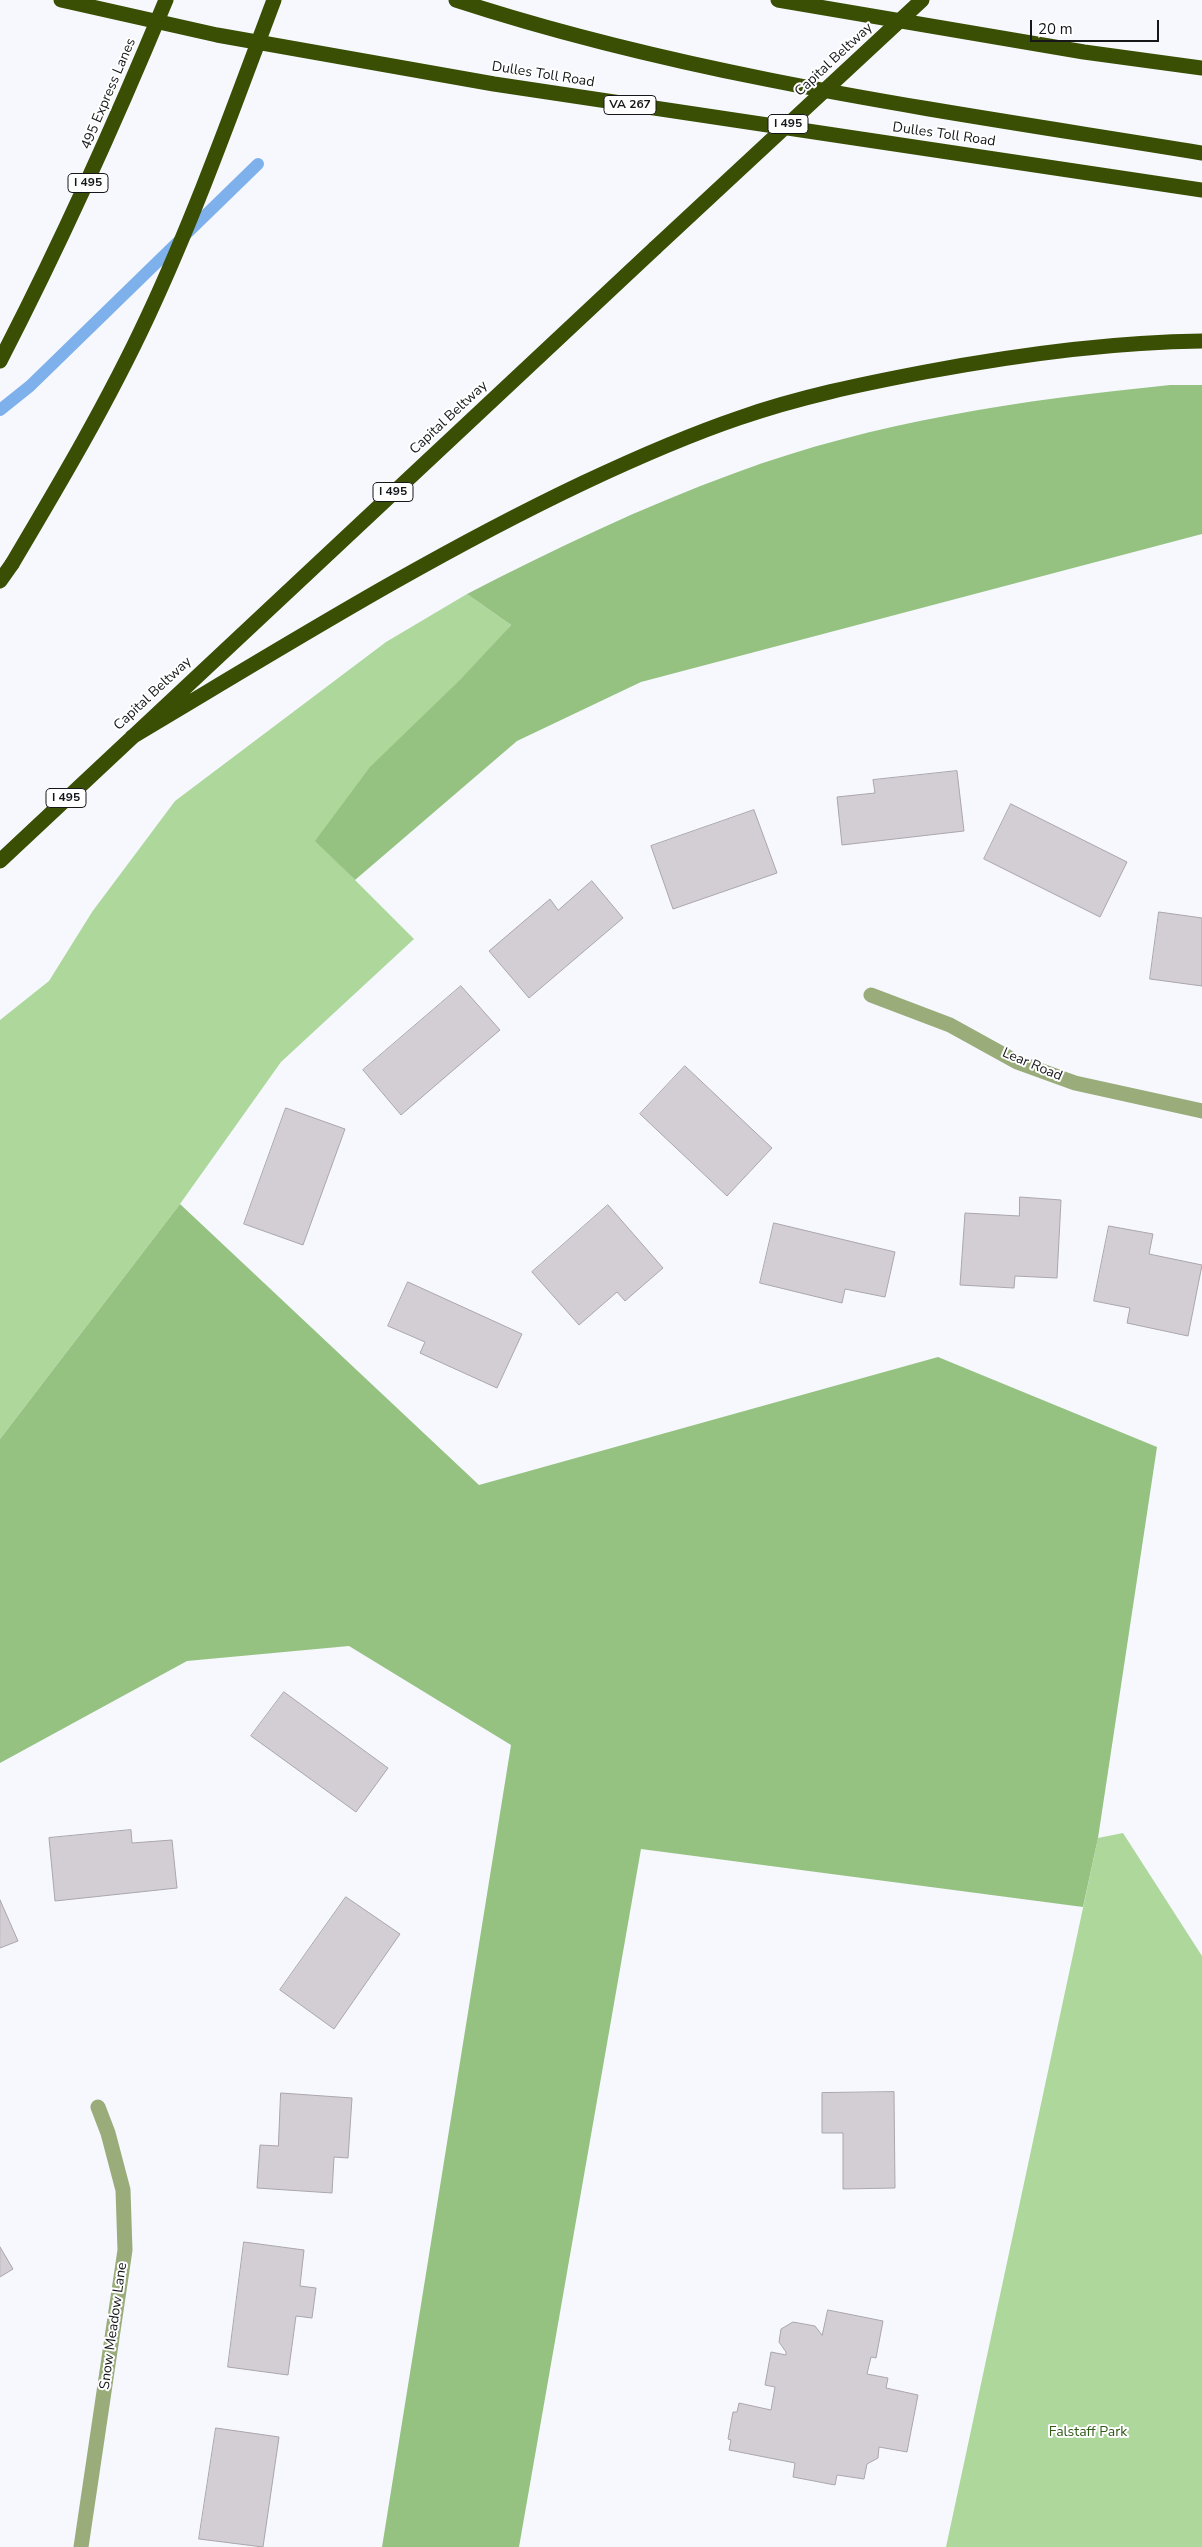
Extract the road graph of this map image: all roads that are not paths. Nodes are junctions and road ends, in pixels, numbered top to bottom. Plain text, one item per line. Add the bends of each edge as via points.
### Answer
1 (61, 0) edge
2 (166, 0) edge
3 (274, 0) edge
4 (456, 0) edge
5 (778, 0) edge
6 (922, 0) edge
7 (1202, 68) edge
8 (1202, 153) edge
9 (1202, 190) edge
10 (1202, 341) edge
11 (0, 361) edge
12 (0, 581) edge
13 (132, 737) junction
14 (0, 861) edge
15 (871, 995) dead end
16 (1202, 1111) edge
17 (98, 2107) dead end
18 (81, 2547) edge

1 - 9 highway, Dulles Toll Road / VA 267 via 217,35 475,81
2 - 11 highway, 495 Express Lanes / I 495, bridge via 113,128 47,272
3 - 12 highway, bridge via 206,181 148,316 82,446
4 - 8 highway via 572,34 714,68
5 - 7 highway via 1084,52
6 - 13 highway, Capital Beltway / I 495, bridge
10 - 13 highway via 1009,356 860,385 739,418 632,460 522,512 407,573
13 - 14 highway, Capital Beltway / I 495
15 - 16 street, Lear Road via 950,1024 1017,1062 1075,1083
17 - 18 street, Snow Meadow Lane via 123,2190 125,2250

